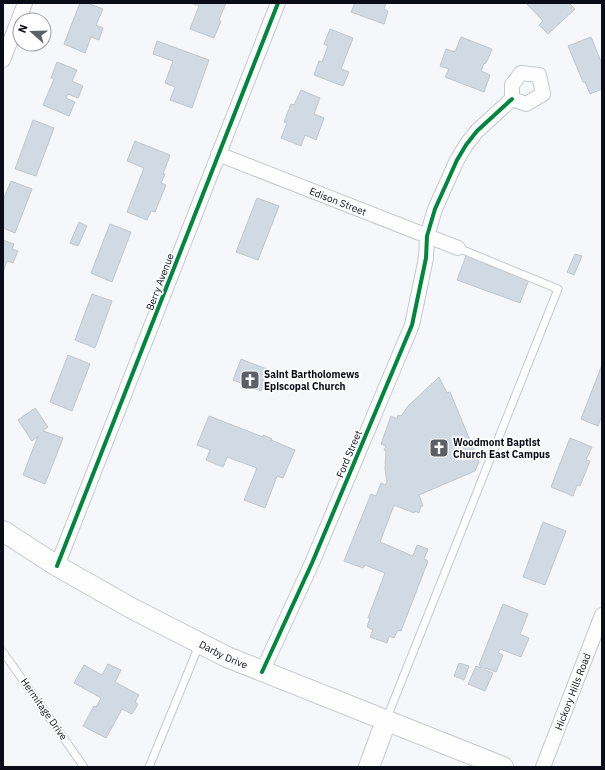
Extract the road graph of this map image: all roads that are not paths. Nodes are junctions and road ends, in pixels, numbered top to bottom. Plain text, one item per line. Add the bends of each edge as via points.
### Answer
1 (25, 3) edge
2 (278, 3) edge
3 (3, 60) edge
4 (512, 99) dead end
5 (218, 154) junction
6 (427, 236) junction
7 (458, 248) joint
8 (3, 531) edge
9 (57, 566) junction
10 (602, 615) edge
11 (200, 644) junction
12 (3, 652) edge
13 (262, 672) junction
14 (386, 721) junction
15 (84, 767) edge
16 (149, 767) edge
17 (369, 767) edge
18 (503, 767) edge
19 (543, 767) edge

1 - 3 street
2 - 5 street, Berry Avenue
4 - 6 street, Ford Street via 477,131 466,145 435,209
5 - 6 street, Edison Street
5 - 9 street, Berry Avenue
6 - 7 street, Edison Street
6 - 13 street, Ford Street via 426,258 412,325 312,563
7 - 14 lane via 558,289
8 - 9 main road, Darby Drive
9 - 11 main road, Darby Drive
10 - 19 street, Hickory Hills Road
11 - 13 main road, Darby Drive
11 - 16 lane
12 - 15 lane, Hermitage Drive
13 - 14 main road, Darby Drive
14 - 17 main road
14 - 18 main road, Darby Drive

